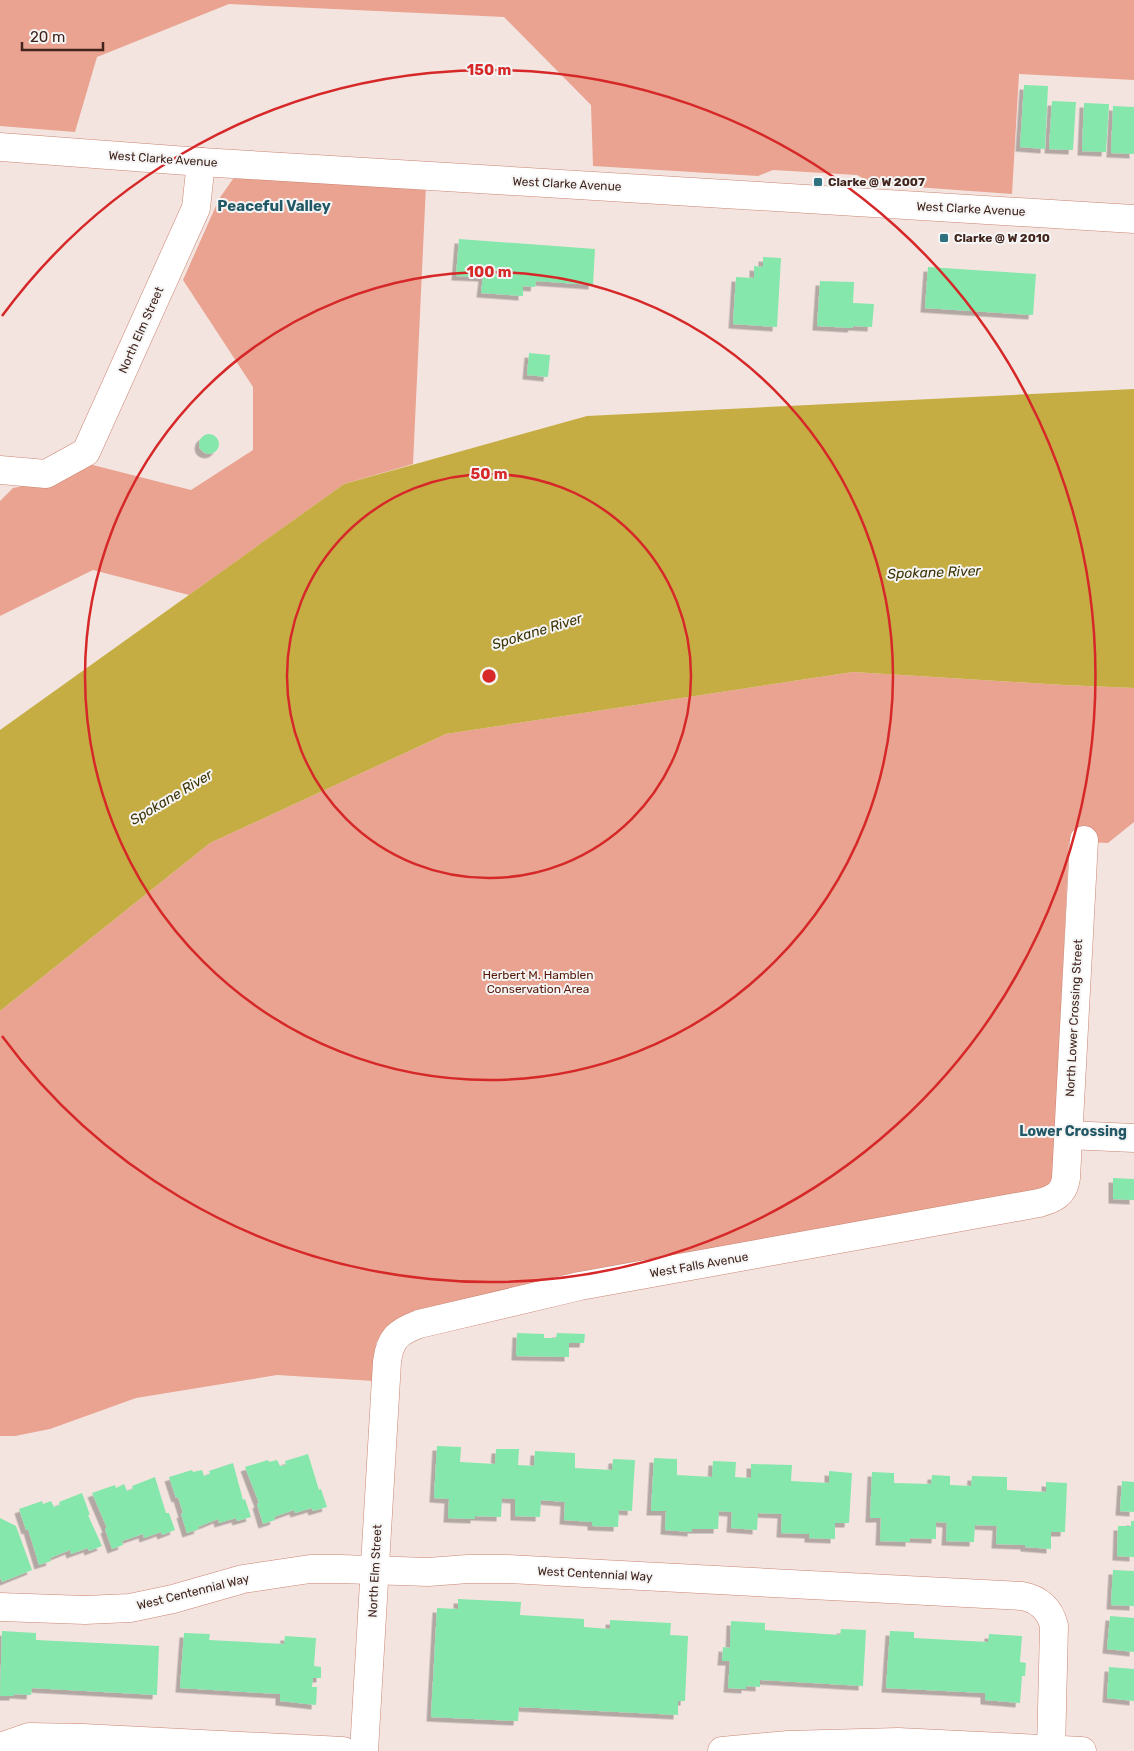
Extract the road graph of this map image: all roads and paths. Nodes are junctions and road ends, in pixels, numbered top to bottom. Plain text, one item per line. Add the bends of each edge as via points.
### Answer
1 (0, 147) edge
2 (201, 162) junction
3 (1134, 219) edge
4 (0, 470) edge
5 (1084, 840) dead end
6 (1068, 1135) junction
7 (1134, 1138) edge
8 (1059, 1194) joint
9 (386, 1390) joint
10 (375, 1570) junction
11 (0, 1607) edge
12 (0, 1747) edge
13 (1051, 1750) edge
14 (344, 1751) edge
15 (364, 1751) edge
16 (722, 1751) edge
17 (1082, 1751) edge

1 - 2 street, West Clarke Avenue
2 - 3 street, West Clarke Avenue
2 - 4 street, North Elm Street via 196,208 86,452 46,474
5 - 6 street, North Lower Crossing Street
6 - 7 street
6 - 8 street, North Lower Crossing Street via 1065,1185
8 - 9 street, West Falls Avenue via 1039,1203 580,1286 420,1324 406,1329 393,1340 388,1355
9 - 10 street, North Elm Street
10 - 11 street, West Centennial Way via 326,1568 264,1575 130,1608
10 - 13 street, West Centennial Way via 506,1569 1028,1598 1050,1613 1054,1626
10 - 15 street, North Elm Street
12 - 14 street via 29,1737
13 - 16 street via 847,1742
13 - 17 street

